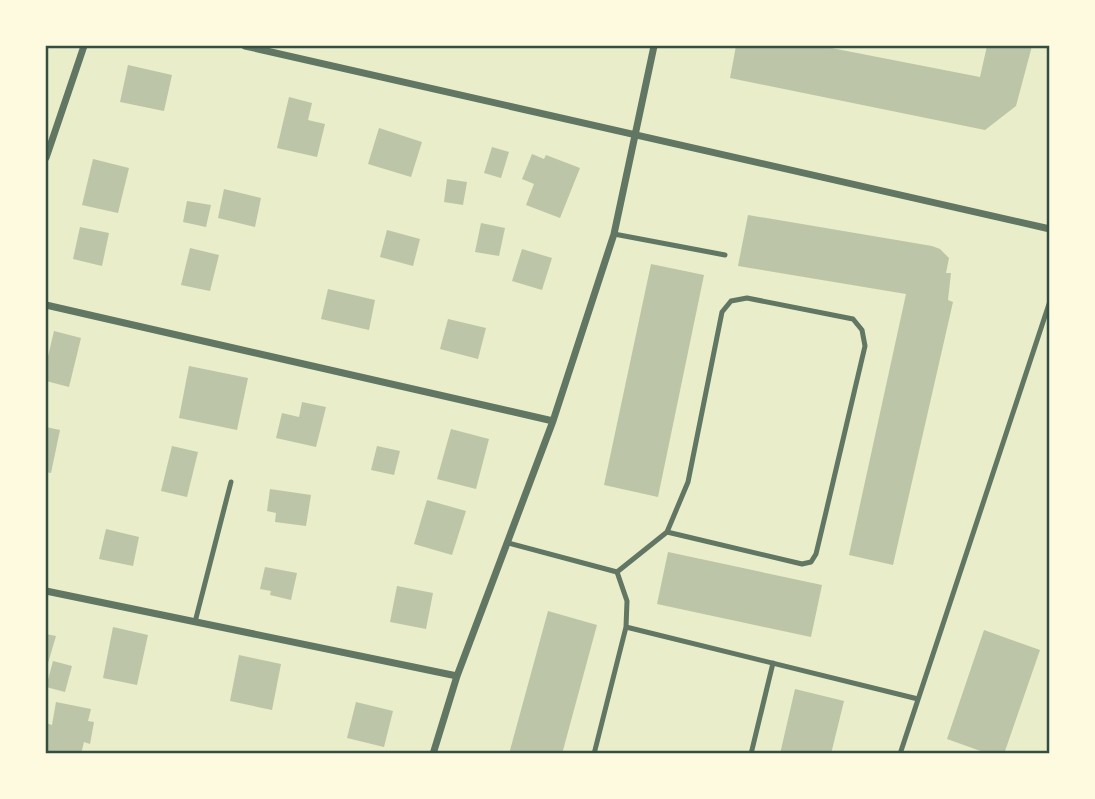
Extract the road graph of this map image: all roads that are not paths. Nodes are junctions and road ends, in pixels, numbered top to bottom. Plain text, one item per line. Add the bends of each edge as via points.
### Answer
1 (84, 46) edge
2 (245, 46) edge
3 (654, 46) edge
4 (634, 134) junction
5 (46, 158) edge
6 (1049, 229) edge
7 (614, 234) junction
8 (724, 255) dead end
9 (1049, 301) edge
10 (46, 305) edge
11 (553, 421) junction
12 (231, 482) dead end
13 (667, 532) junction
14 (508, 543) junction
15 (617, 572) junction
16 (46, 591) edge
17 (195, 622) junction
18 (626, 627) junction
19 (773, 663) junction
20 (457, 676) junction
21 (918, 699) junction
22 (433, 754) edge
23 (594, 754) edge
24 (751, 754) edge
25 (900, 754) edge

1 - 5 street
2 - 4 street
3 - 4 street
4 - 6 street
4 - 7 street
7 - 8 lane
7 - 11 street
9 - 21 lane
10 - 11 street
11 - 14 street
12 - 17 lane
13 - 13 lane via 802,564 811,562 865,346 862,330 853,319 747,298 731,301 722,312 688,481
13 - 15 lane
14 - 15 lane
14 - 20 street
15 - 18 lane via 627,601
16 - 17 street
17 - 20 street
18 - 19 lane
18 - 23 lane
19 - 21 lane
19 - 24 lane
20 - 22 street
21 - 25 lane

